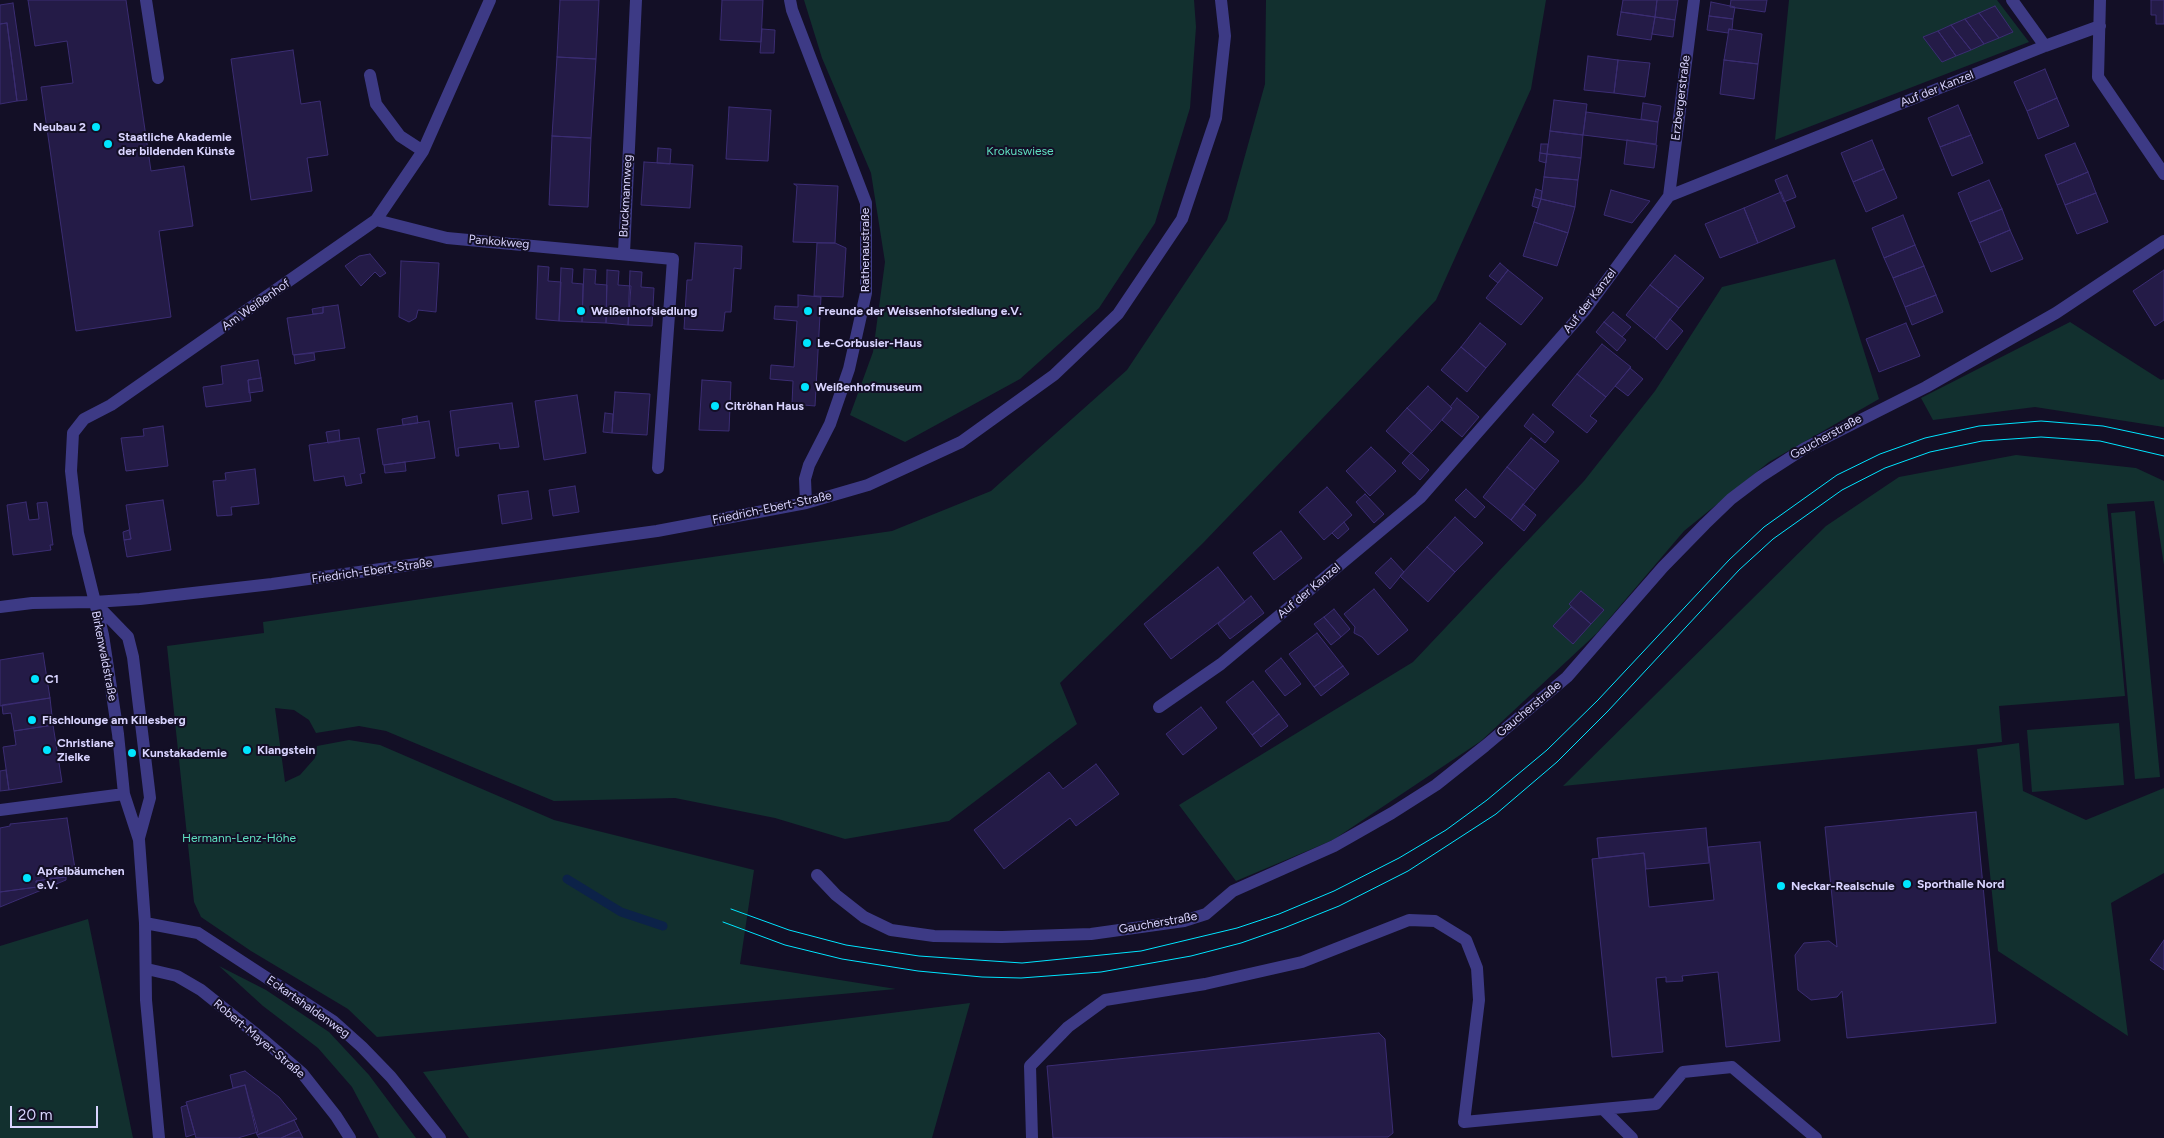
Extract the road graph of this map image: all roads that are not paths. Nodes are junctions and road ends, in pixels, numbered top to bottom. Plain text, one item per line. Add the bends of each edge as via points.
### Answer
1 (146, 0) edge
2 (490, 0) edge
3 (636, 0) edge
4 (790, 0) edge
5 (1221, 0) edge
6 (1694, 0) edge
7 (2012, 0) edge
8 (2100, 0) edge
9 (2100, 26) junction
10 (2045, 46) junction
11 (370, 76) dead end
12 (158, 78) dead end
13 (423, 151) junction
14 (2164, 174) edge
15 (1669, 196) junction
16 (376, 220) junction
17 (2164, 241) edge
18 (624, 253) junction
19 (658, 468) dead end
20 (806, 503) junction
21 (94, 602) junction
22 (0, 607) edge
23 (1159, 707) dead end
24 (124, 794) junction
25 (0, 810) edge
26 (139, 840) junction
27 (817, 875) dead end
28 (145, 924) junction
29 (147, 969) junction
30 (1603, 1109) junction
31 (159, 1138) edge
32 (350, 1138) edge
33 (440, 1138) edge
34 (1032, 1138) edge
35 (1632, 1138) edge
36 (1816, 1138) edge

1 - 12 street
2 - 13 street, Am Weißenhof
3 - 18 street, Bruckmannweg
4 - 20 street, Rathenaustraße via 866,203 866,292 840,397 805,479
5 - 20 street, Friedrich-Ebert-Straße via 1224,36 1216,118 1182,219 1118,314 1054,375 961,442 868,485
6 - 15 street, Erzbergerstraße
7 - 10 street
8 - 9 street
9 - 10 street, Auf der Kanzel
9 - 14 street via 2098,77
10 - 15 street, Auf der Kanzel
11 - 13 street via 376,104 400,136
13 - 16 street, Am Weißenhof
15 - 23 street, Auf der Kanzel via 1585,310 1420,498 1221,664
16 - 18 street, Pankokweg via 447,238
16 - 21 street, Am Weißenhof via 111,405 84,419 73,433 71,471 78,534
17 - 27 street, Gaucherstraße via 2056,312 1926,386 1804,448 1760,477 1698,531 1567,677 1478,752 1436,785 1392,813 1334,846 1232,891 1206,914 1184,921 1091,934 934,936 891,930 864,917
18 - 19 street, Bruckmannweg via 673,259
20 - 21 street, Friedrich-Ebert-Straße via 657,531 272,584
21 - 22 street, Friedrich-Ebert-Straße via 32,602
21 - 24 street, Birkenwaldstraße via 107,661
21 - 26 street, Birkenwaldstraße via 128,637 133,657 150,798
24 - 25 street
24 - 26 street, Birkenwaldstraße
26 - 28 street, Birkenwaldstraße
28 - 29 street, Birkenwaldstraße
28 - 33 street, Eckartshaldenweg via 198,932 334,1021 391,1077
29 - 31 street, Birkenwaldstraße via 146,1000
29 - 32 street, Robert-Mayer-Straße via 178,976 201,990 266,1042 302,1073
30 - 34 street via 1464,1122 1479,1000 1477,968 1466,940 1435,921 1409,920 1302,962 1206,984 1105,1000 1068,1027 1030,1066
30 - 35 street
30 - 36 street via 1656,1104 1683,1072 1732,1067

